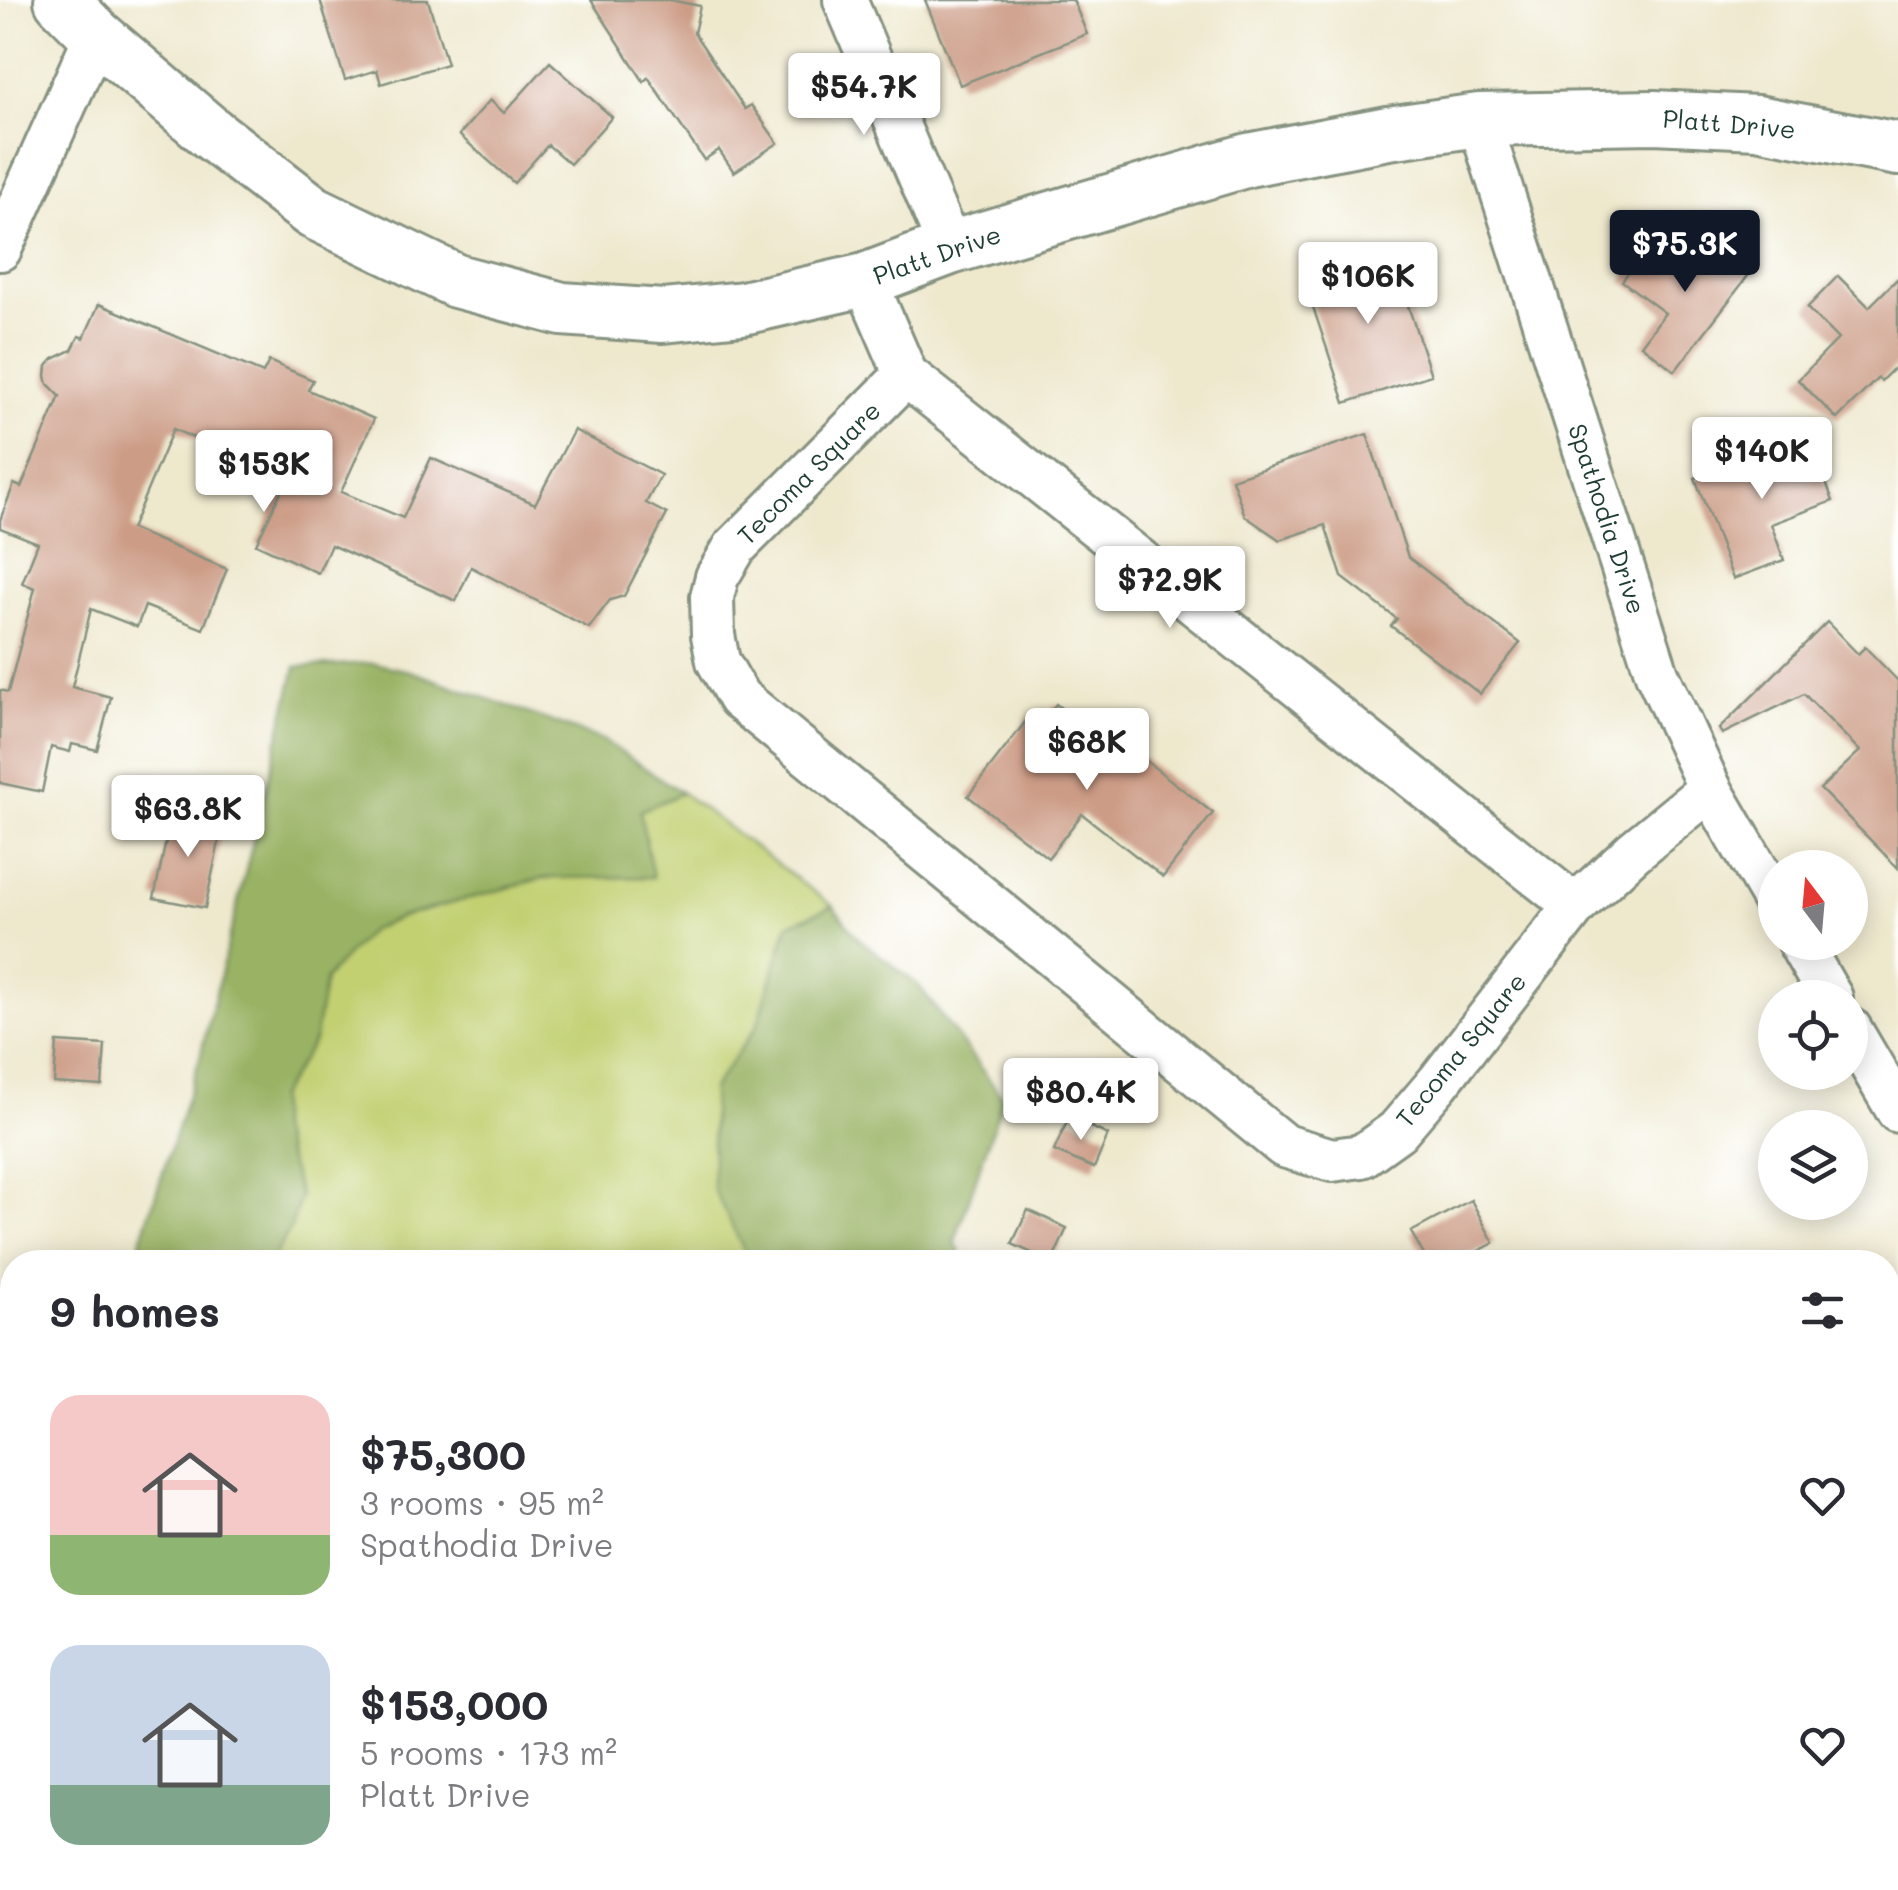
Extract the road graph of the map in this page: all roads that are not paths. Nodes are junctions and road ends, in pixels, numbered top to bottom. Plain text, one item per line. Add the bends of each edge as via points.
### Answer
1 (845, 0) edge
2 (78, 18) edge
3 (1478, 120) junction
4 (1898, 149) edge
5 (950, 248) junction
6 (0, 249) edge
7 (865, 280) junction
8 (906, 375) junction
9 (1710, 789) junction
10 (1758, 872) edge
11 (1574, 906) junction
12 (1868, 1060) edge
13 (1898, 1112) edge

1 - 5 street
2 - 6 street
2 - 7 street, Platt Drive via 313,212 456,282 562,309 663,316 742,308
3 - 4 street, Platt Drive via 1758,122
3 - 5 street, Platt Drive via 1248,160
3 - 9 street, Spathodia Drive via 1658,674
5 - 7 street, Platt Drive
7 - 8 street
8 - 11 street
8 - 11 street, Tecoma Square via 735,547 712,597 718,661 739,698 1284,1146 1332,1160 1362,1156 1397,1131
9 - 10 street, Spathodia Drive
9 - 11 street, Tecoma Square
12 - 13 street

